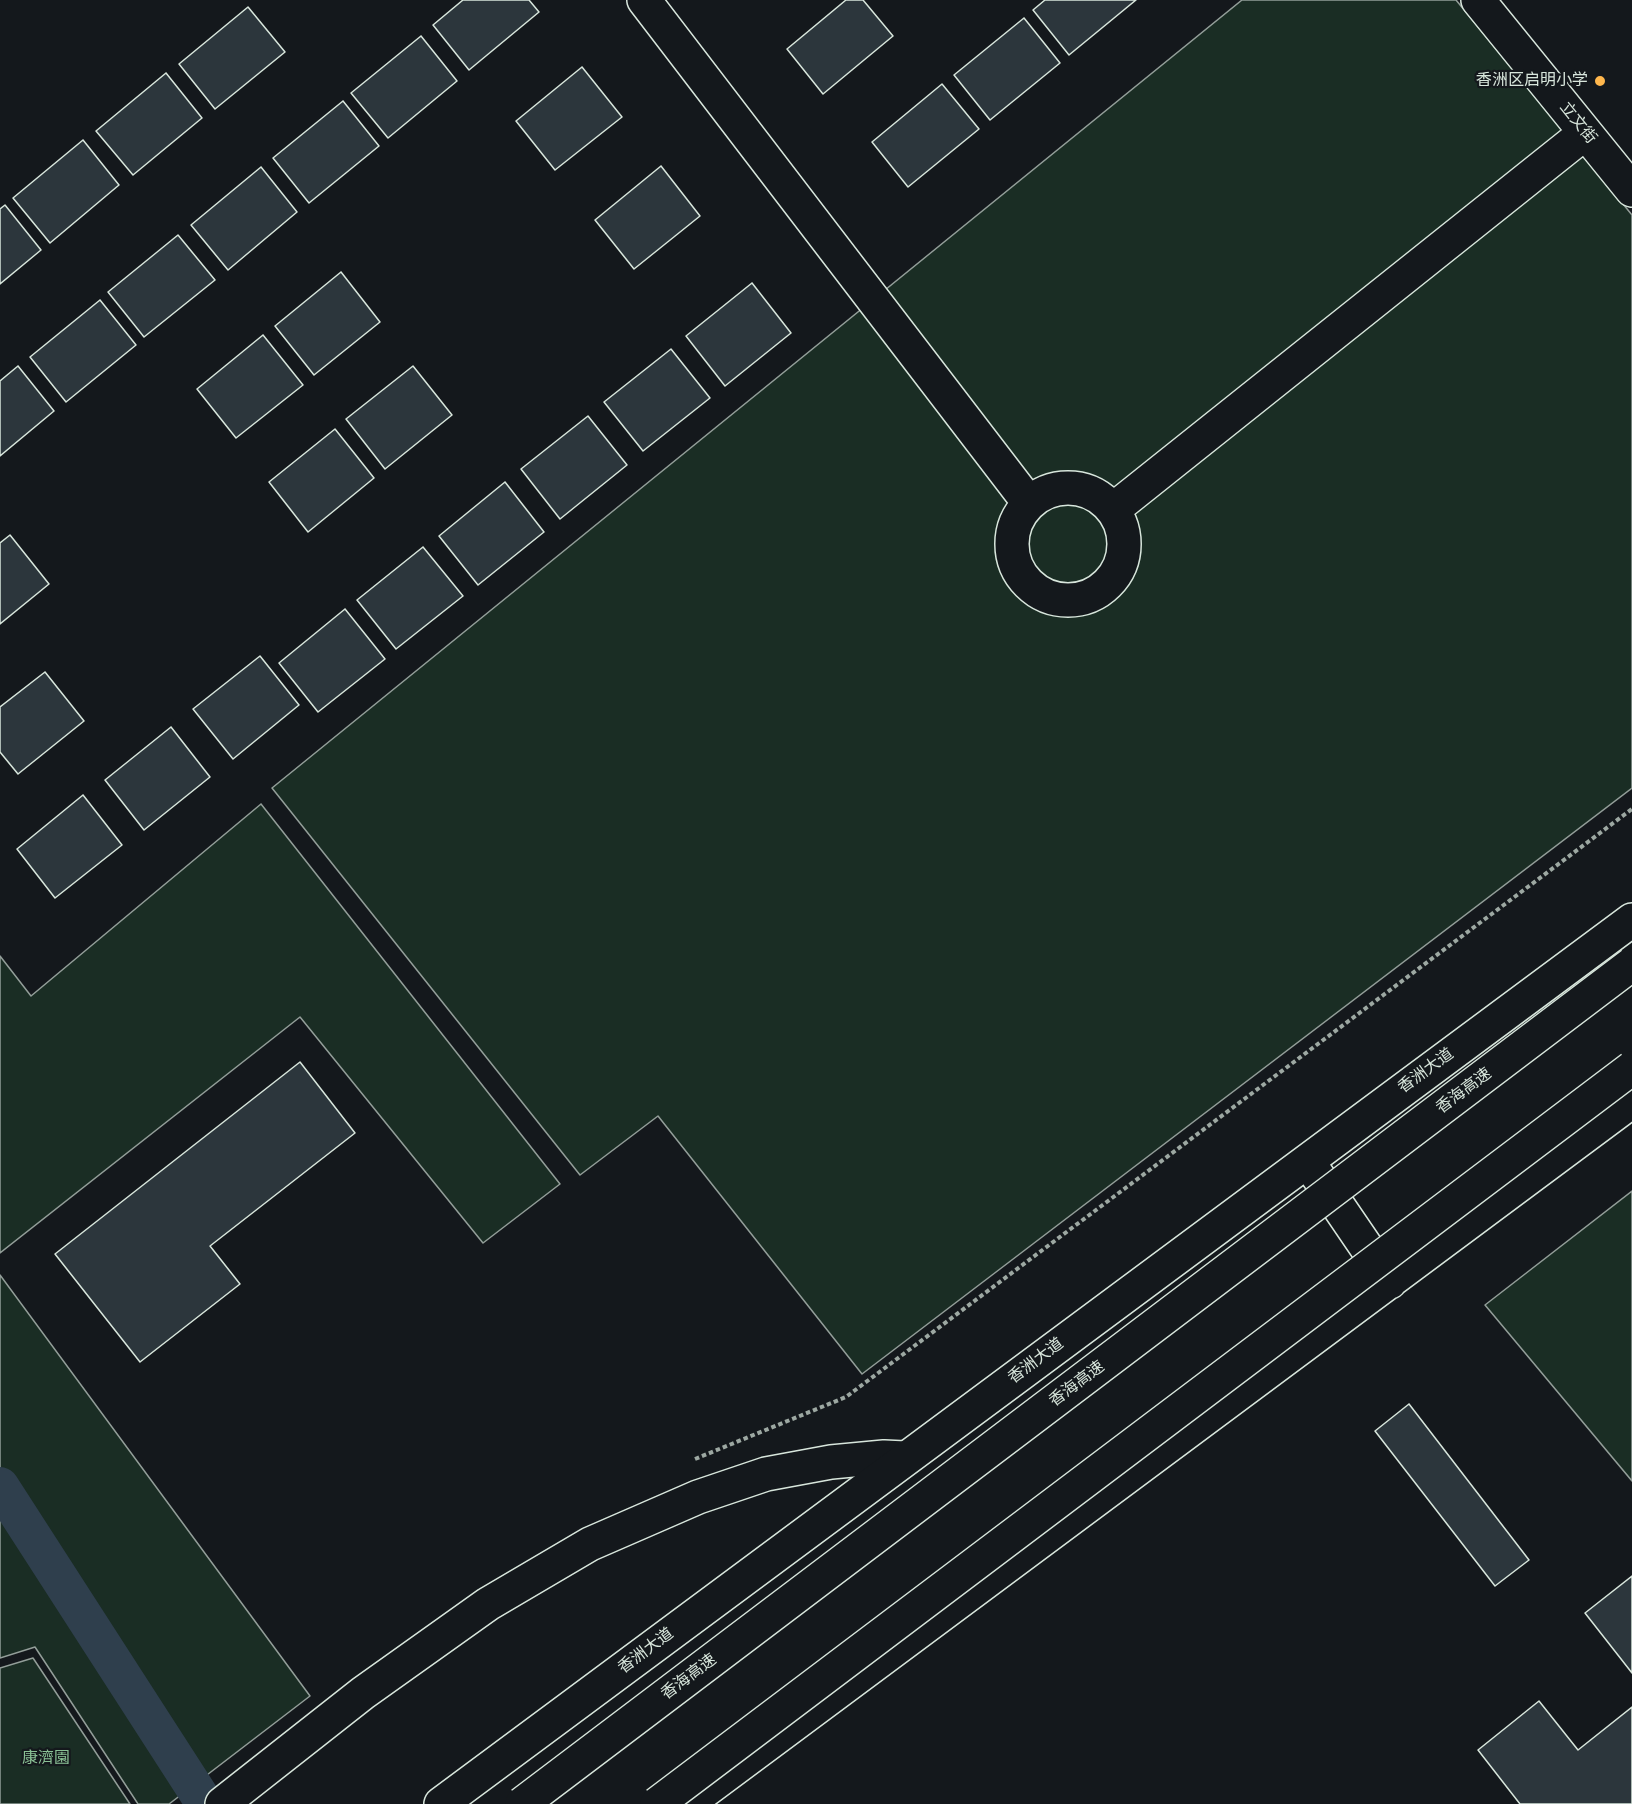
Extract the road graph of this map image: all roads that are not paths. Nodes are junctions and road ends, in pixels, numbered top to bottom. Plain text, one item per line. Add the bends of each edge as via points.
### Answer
1 (644, 0) edge
2 (1478, 0) edge
3 (1585, 133) junction
4 (1632, 190) edge
5 (1029, 503) junction
6 (1114, 509) junction
7 (1632, 920) edge
8 (1632, 964) edge
9 (1632, 1068) edge
10 (1632, 1101) edge
11 (1306, 1159) junction
12 (1390, 1282) junction
13 (905, 1458) junction
14 (222, 1804) edge
15 (441, 1804) edge
16 (522, 1804) edge
17 (657, 1804) edge
18 (687, 1804) edge

1 - 5 main road
2 - 3 main road, 立文街
3 - 4 main road, 立文街
3 - 6 main road
5 - 6 main road via 1045,492 1064,487 1083,489
5 - 6 main road via 1018,518 1012,553 1029,585 1062,601 1080,600 1096,593 1122,565 1126,546 1123,526
7 - 11 main road, 香洲大道
8 - 16 main road, 香海高速, bridge
9 - 17 main road, bridge
10 - 12 main road
11 - 12 main road
11 - 13 main road, 香洲大道
12 - 18 main road
13 - 14 main road via 831,1462 766,1474 640,1520 590,1544 488,1604 363,1693
13 - 15 main road, 香洲大道

